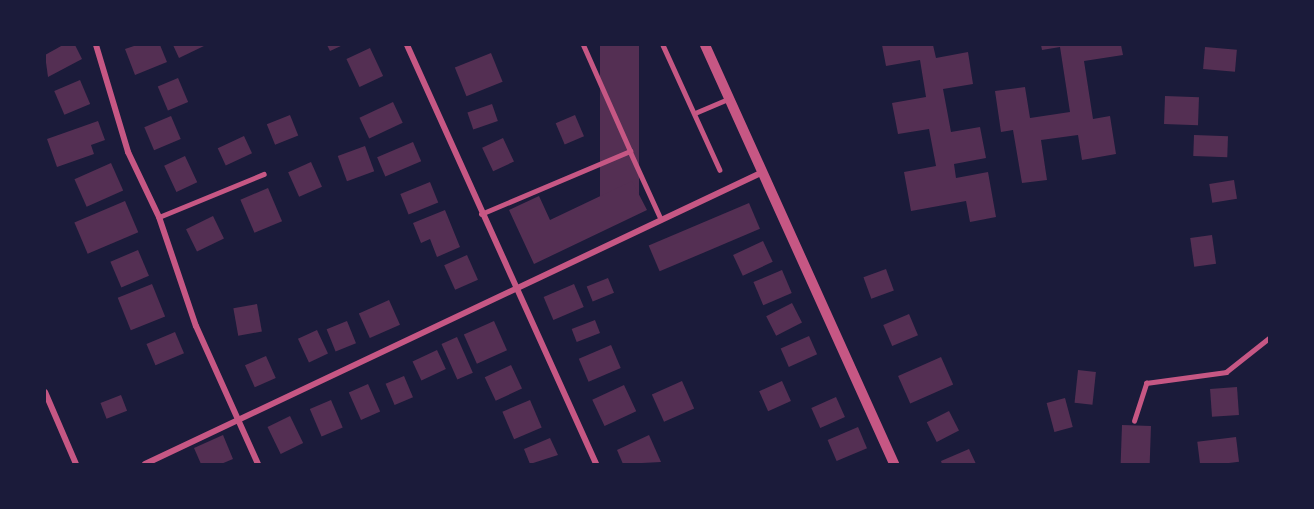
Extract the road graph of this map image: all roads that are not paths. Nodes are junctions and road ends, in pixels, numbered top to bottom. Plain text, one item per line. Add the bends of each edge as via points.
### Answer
1 (97, 45) edge
2 (406, 45) edge
3 (583, 45) edge
4 (663, 45) edge
5 (705, 45) edge
6 (728, 99) junction
7 (695, 113) junction
8 (630, 151) junction
9 (720, 170) dead end
10 (761, 173) junction
11 (264, 174) dead end
12 (481, 214) junction
13 (159, 217) junction
14 (661, 219) junction
15 (514, 288) junction
16 (1269, 338) edge
17 (45, 392) edge
18 (239, 420) junction
19 (1134, 421) dead end
20 (76, 464) edge
21 (145, 464) edge
22 (258, 464) edge
23 (596, 464) edge
24 (894, 464) edge

1 - 13 street via 128,152
2 - 12 street
3 - 8 lane
4 - 7 lane
5 - 6 street
6 - 7 lane
6 - 10 street
7 - 9 lane
8 - 12 lane
8 - 14 lane
10 - 14 street
10 - 24 street
11 - 13 lane
12 - 15 street
13 - 18 street via 196,326
14 - 15 street
15 - 18 street
15 - 23 street
16 - 19 lane via 1226,372 1146,383
17 - 20 street
18 - 21 street
18 - 22 street

